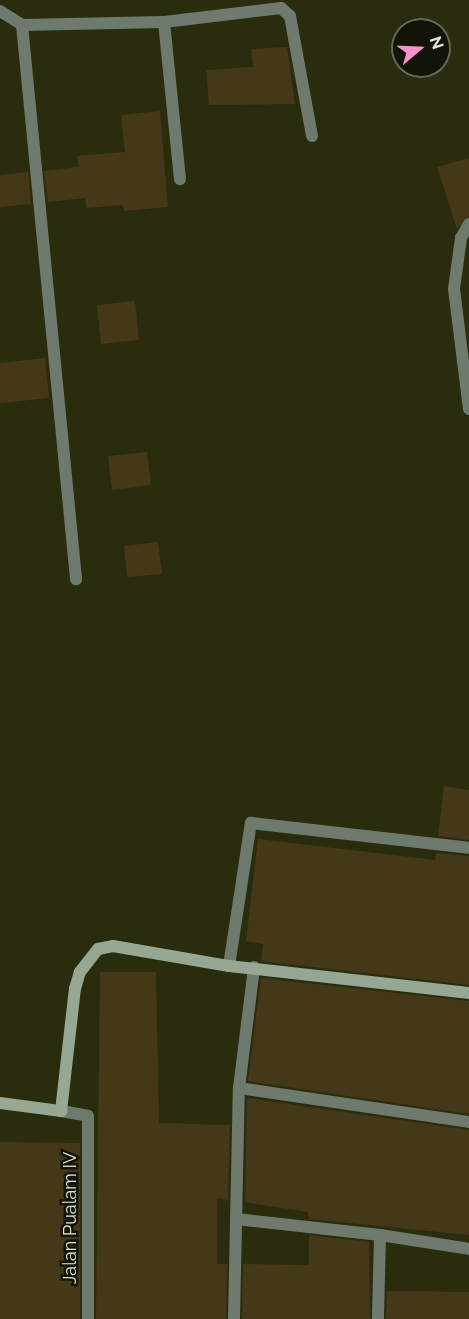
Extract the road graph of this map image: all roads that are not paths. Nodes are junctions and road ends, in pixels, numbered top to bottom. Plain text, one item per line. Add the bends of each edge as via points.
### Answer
1 (0, 11) edge
2 (164, 22) junction
3 (22, 25) junction
4 (312, 136) dead end
5 (180, 179) dead end
6 (469, 225) edge
7 (469, 409) edge
8 (76, 579) dead end
9 (469, 848) edge
10 (229, 966) junction
11 (254, 967) junction
12 (469, 993) edge
13 (239, 1088) junction
14 (0, 1103) edge
15 (62, 1111) junction
16 (469, 1122) edge
17 (236, 1219) junction
18 (380, 1235) junction
19 (469, 1249) edge
20 (88, 1319) edge
21 (234, 1319) edge
22 (378, 1319) edge

1 - 3 street
2 - 3 street
2 - 4 street via 286,11
2 - 5 street
3 - 8 street
6 - 7 street via 460,238 454,289
9 - 10 street via 251,823
10 - 11 street
10 - 15 street via 112,946 98,949 80,972 75,989
11 - 12 street
11 - 13 street
13 - 16 street
13 - 17 street
14 - 15 street
15 - 20 street, Jalan Pualam IV via 88,1116
17 - 18 street
17 - 21 street
18 - 19 street
18 - 22 street

